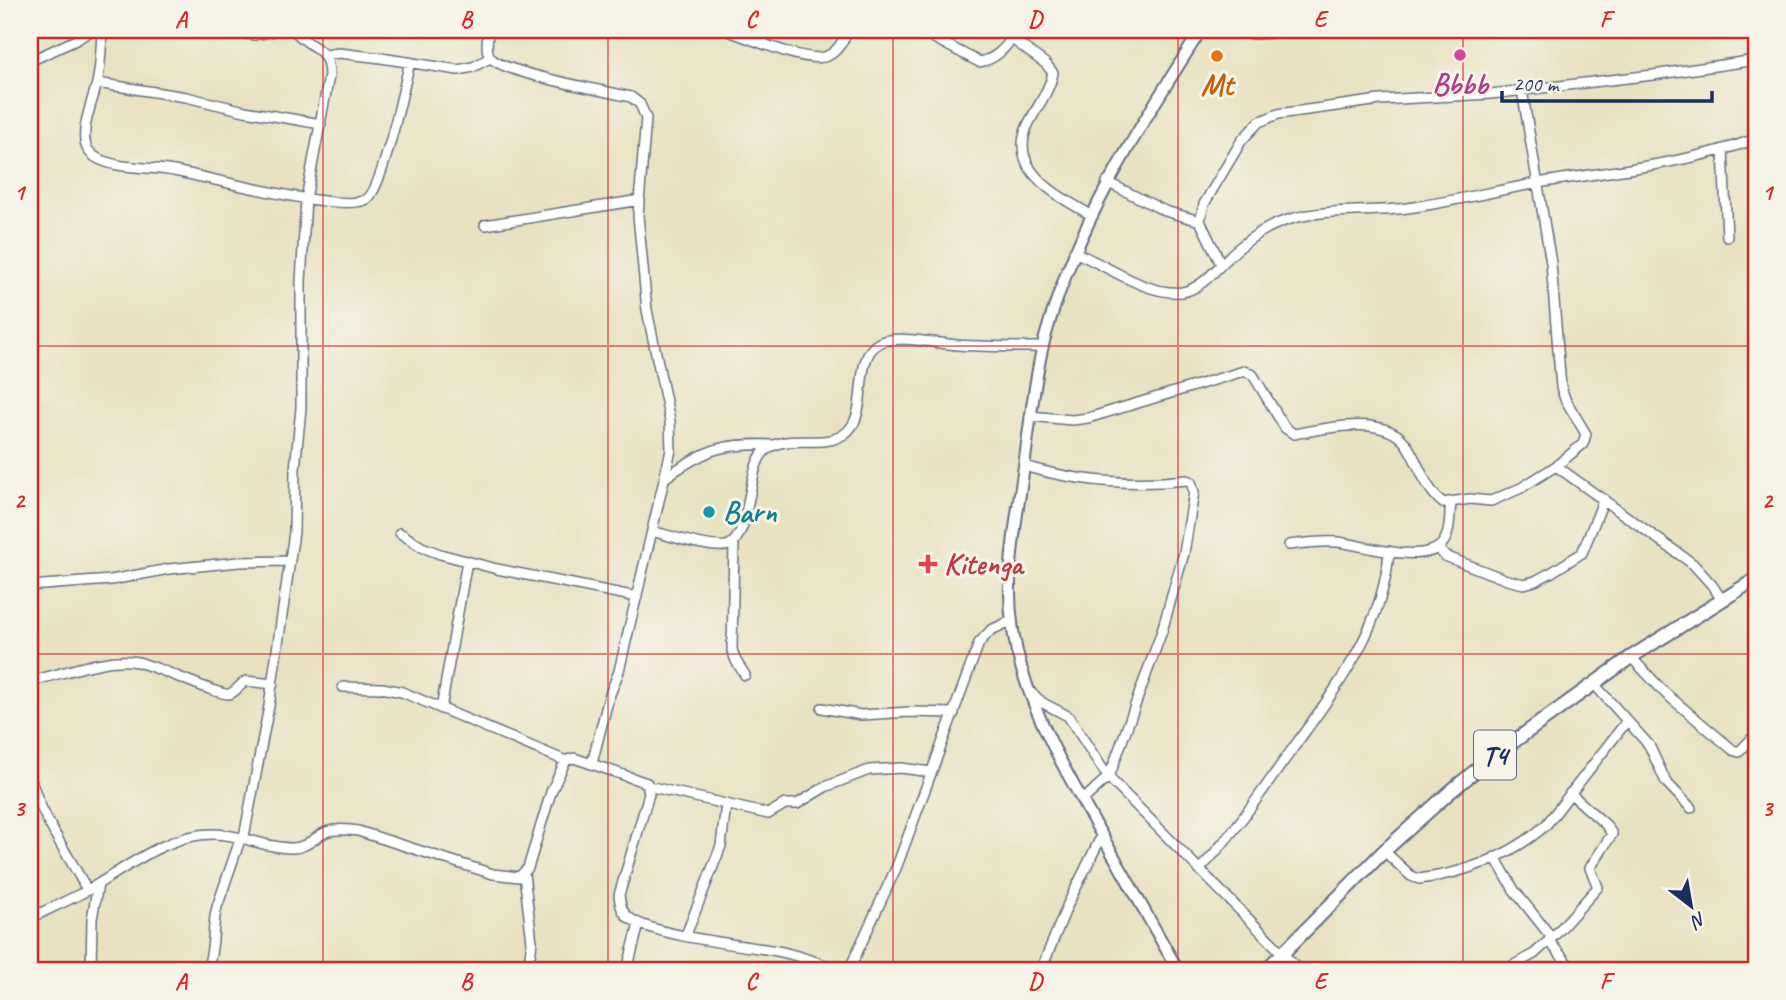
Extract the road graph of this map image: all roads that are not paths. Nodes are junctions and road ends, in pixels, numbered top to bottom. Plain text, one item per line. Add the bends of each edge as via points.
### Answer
1 (92, 30) edge
2 (102, 30) edge
3 (228, 30) edge
4 (279, 30) edge
5 (294, 30) edge
6 (488, 30) edge
7 (725, 30) edge
8 (768, 30) edge
9 (849, 30) edge
10 (919, 30) edge
11 (1019, 30) edge
12 (1314, 30) edge
13 (1200, 31) edge
14 (1292, 31) edge
15 (1012, 39) junction
16 (761, 43) junction
17 (325, 55) junction
18 (490, 58) junction
19 (1756, 60) edge
20 (30, 61) edge
21 (410, 62) junction
22 (97, 83) junction
23 (1522, 90) junction
24 (321, 124) junction
25 (1756, 139) edge
26 (1723, 149) junction
27 (1107, 182) junction
28 (1538, 183) junction
29 (306, 199) junction
30 (639, 200) junction
31 (1091, 215) junction
32 (1200, 221) junction
33 (485, 225) dead end
34 (1727, 237) dead end
35 (1074, 252) junction
36 (1221, 264) junction
37 (1043, 347) junction
38 (1030, 416) junction
39 (777, 445) junction
40 (1024, 466) junction
41 (1556, 466) junction
42 (666, 477) junction
43 (1604, 499) junction
44 (1451, 503) junction
45 (652, 531) junction
46 (400, 533) dead end
47 (734, 542) junction
48 (1289, 545) dead end
49 (1437, 549) junction
50 (1389, 551) junction
51 (290, 561) junction
52 (467, 561) junction
53 (1756, 579) edge
54 (30, 586) edge
55 (637, 597) junction
56 (1722, 600) junction
57 (1012, 621) junction
58 (1631, 657) junction
59 (745, 675) dead end
60 (30, 681) edge
61 (272, 684) junction
62 (1594, 684) junction
63 (343, 687) dead end
64 (1029, 692) junction
65 (822, 708) dead end
66 (441, 709) junction
67 (954, 713) junction
68 (1627, 721) junction
69 (1756, 734) edge
70 (566, 761) junction
71 (592, 763) junction
72 (931, 772) junction
73 (30, 776) edge
74 (1108, 777) junction
75 (648, 786) junction
76 (1570, 793) junction
77 (1082, 800) junction
78 (33, 801) edge
79 (726, 804) junction
80 (1691, 808) dead end
81 (1102, 835) junction
82 (243, 837) junction
83 (1384, 851) junction
84 (1495, 857) junction
85 (1199, 870) junction
86 (524, 874) junction
87 (98, 884) junction
88 (87, 890) junction
89 (30, 918) edge
90 (639, 924) junction
91 (686, 935) junction
92 (1550, 939) junction
93 (1282, 953) junction
94 (91, 970) edge
95 (206, 970) edge
96 (528, 970) edge
97 (627, 970) edge
98 (839, 970) edge
99 (849, 970) edge
100 (1041, 970) edge
101 (1178, 970) edge
102 (1266, 970) edge
103 (1299, 970) edge
104 (1505, 970) edge
105 (1573, 970) edge

1 - 20 street
2 - 22 street
3 - 4 street via 254,35
5 - 17 street
6 - 18 street
7 - 16 street
8 - 16 street
9 - 16 street via 839,48 823,58
10 - 15 street via 979,62 999,54
11 - 15 street
12 - 14 street
13 - 14 street
13 - 27 main road
15 - 31 street via 1053,73 1026,130 1024,158 1045,185
17 - 21 street
17 - 24 street via 329,75
18 - 21 street via 458,70
18 - 30 street via 537,77 631,97 640,104 646,118
19 - 23 street
21 - 29 street via 373,193 361,202 344,204
22 - 24 street
22 - 29 street via 86,143 100,160 173,170
23 - 28 street
23 - 32 street via 1380,100 1278,114 1259,122 1242,140
24 - 29 street
25 - 26 street
26 - 28 street
26 - 34 street
27 - 31 main road
27 - 32 street via 1164,211
28 - 36 street via 1423,206 1292,218 1239,247
28 - 41 street via 1551,262 1562,387 1587,434 1583,444
29 - 51 street via 301,408
30 - 33 street
30 - 42 street via 647,310 670,421
31 - 35 main road
32 - 36 street
35 - 36 street via 1147,288 1170,293 1198,286
35 - 37 main road
37 - 38 main road
37 - 39 street via 880,342 867,357 859,408 847,432 822,442
38 - 40 main road
38 - 44 street via 1088,418 1244,371 1252,375 1294,435 1359,426 1399,435 1435,497
39 - 42 street via 712,449
39 - 47 street via 760,458
40 - 57 main road via 1008,582
40 - 74 street via 1088,481 1145,484 1187,480 1193,486 1184,553 1162,631
41 - 43 street
41 - 44 street via 1491,501
42 - 45 street
43 - 49 street via 1582,553 1535,581 1507,580
43 - 56 street via 1693,564
44 - 49 street via 1448,533
45 - 47 street via 715,547
45 - 55 street
46 - 52 street via 422,547
47 - 59 street via 733,650
48 - 50 street via 1338,542
49 - 50 street via 1414,554
50 - 85 street via 1383,592 1361,648 1275,777
51 - 54 street via 239,562
51 - 61 street
52 - 55 street
52 - 66 street
53 - 56 highway, T4
55 - 71 street
56 - 58 highway, T4
57 - 64 main road
57 - 67 street via 982,638
58 - 62 highway, T4
58 - 69 street via 1665,694 1736,752
60 - 61 street via 136,661 224,694 233,693 246,681
61 - 82 street
62 - 68 street
62 - 83 highway, T4 via 1491,758
63 - 66 street via 402,692
64 - 74 street via 1068,716
64 - 77 main road
65 - 67 street via 861,715
66 - 70 street
67 - 72 street
68 - 76 street
68 - 80 street via 1649,745 1666,782
70 - 71 street via 574,758
70 - 86 street
71 - 75 street via 643,780
72 - 79 street via 869,770 768,814
72 - 99 street via 897,866
73 - 78 street
74 - 77 street
74 - 85 street
75 - 79 street
75 - 90 street via 619,895 626,916
76 - 84 street via 1546,825
76 - 92 street via 1612,834 1590,868 1598,887
77 - 81 main road
78 - 88 street
79 - 91 street via 721,846
81 - 100 street
81 - 101 main road
82 - 86 street via 293,848 326,832 358,831 504,877
82 - 87 street via 191,836
82 - 95 street via 214,917 215,939
83 - 84 street via 1419,879
83 - 93 highway, T4
84 - 92 street
85 - 93 street
86 - 96 street via 532,942
87 - 88 street
87 - 94 street
88 - 89 street
90 - 91 street
90 - 97 street
91 - 98 street via 780,951
92 - 104 street
92 - 105 street
93 - 102 highway, T4
93 - 103 street

